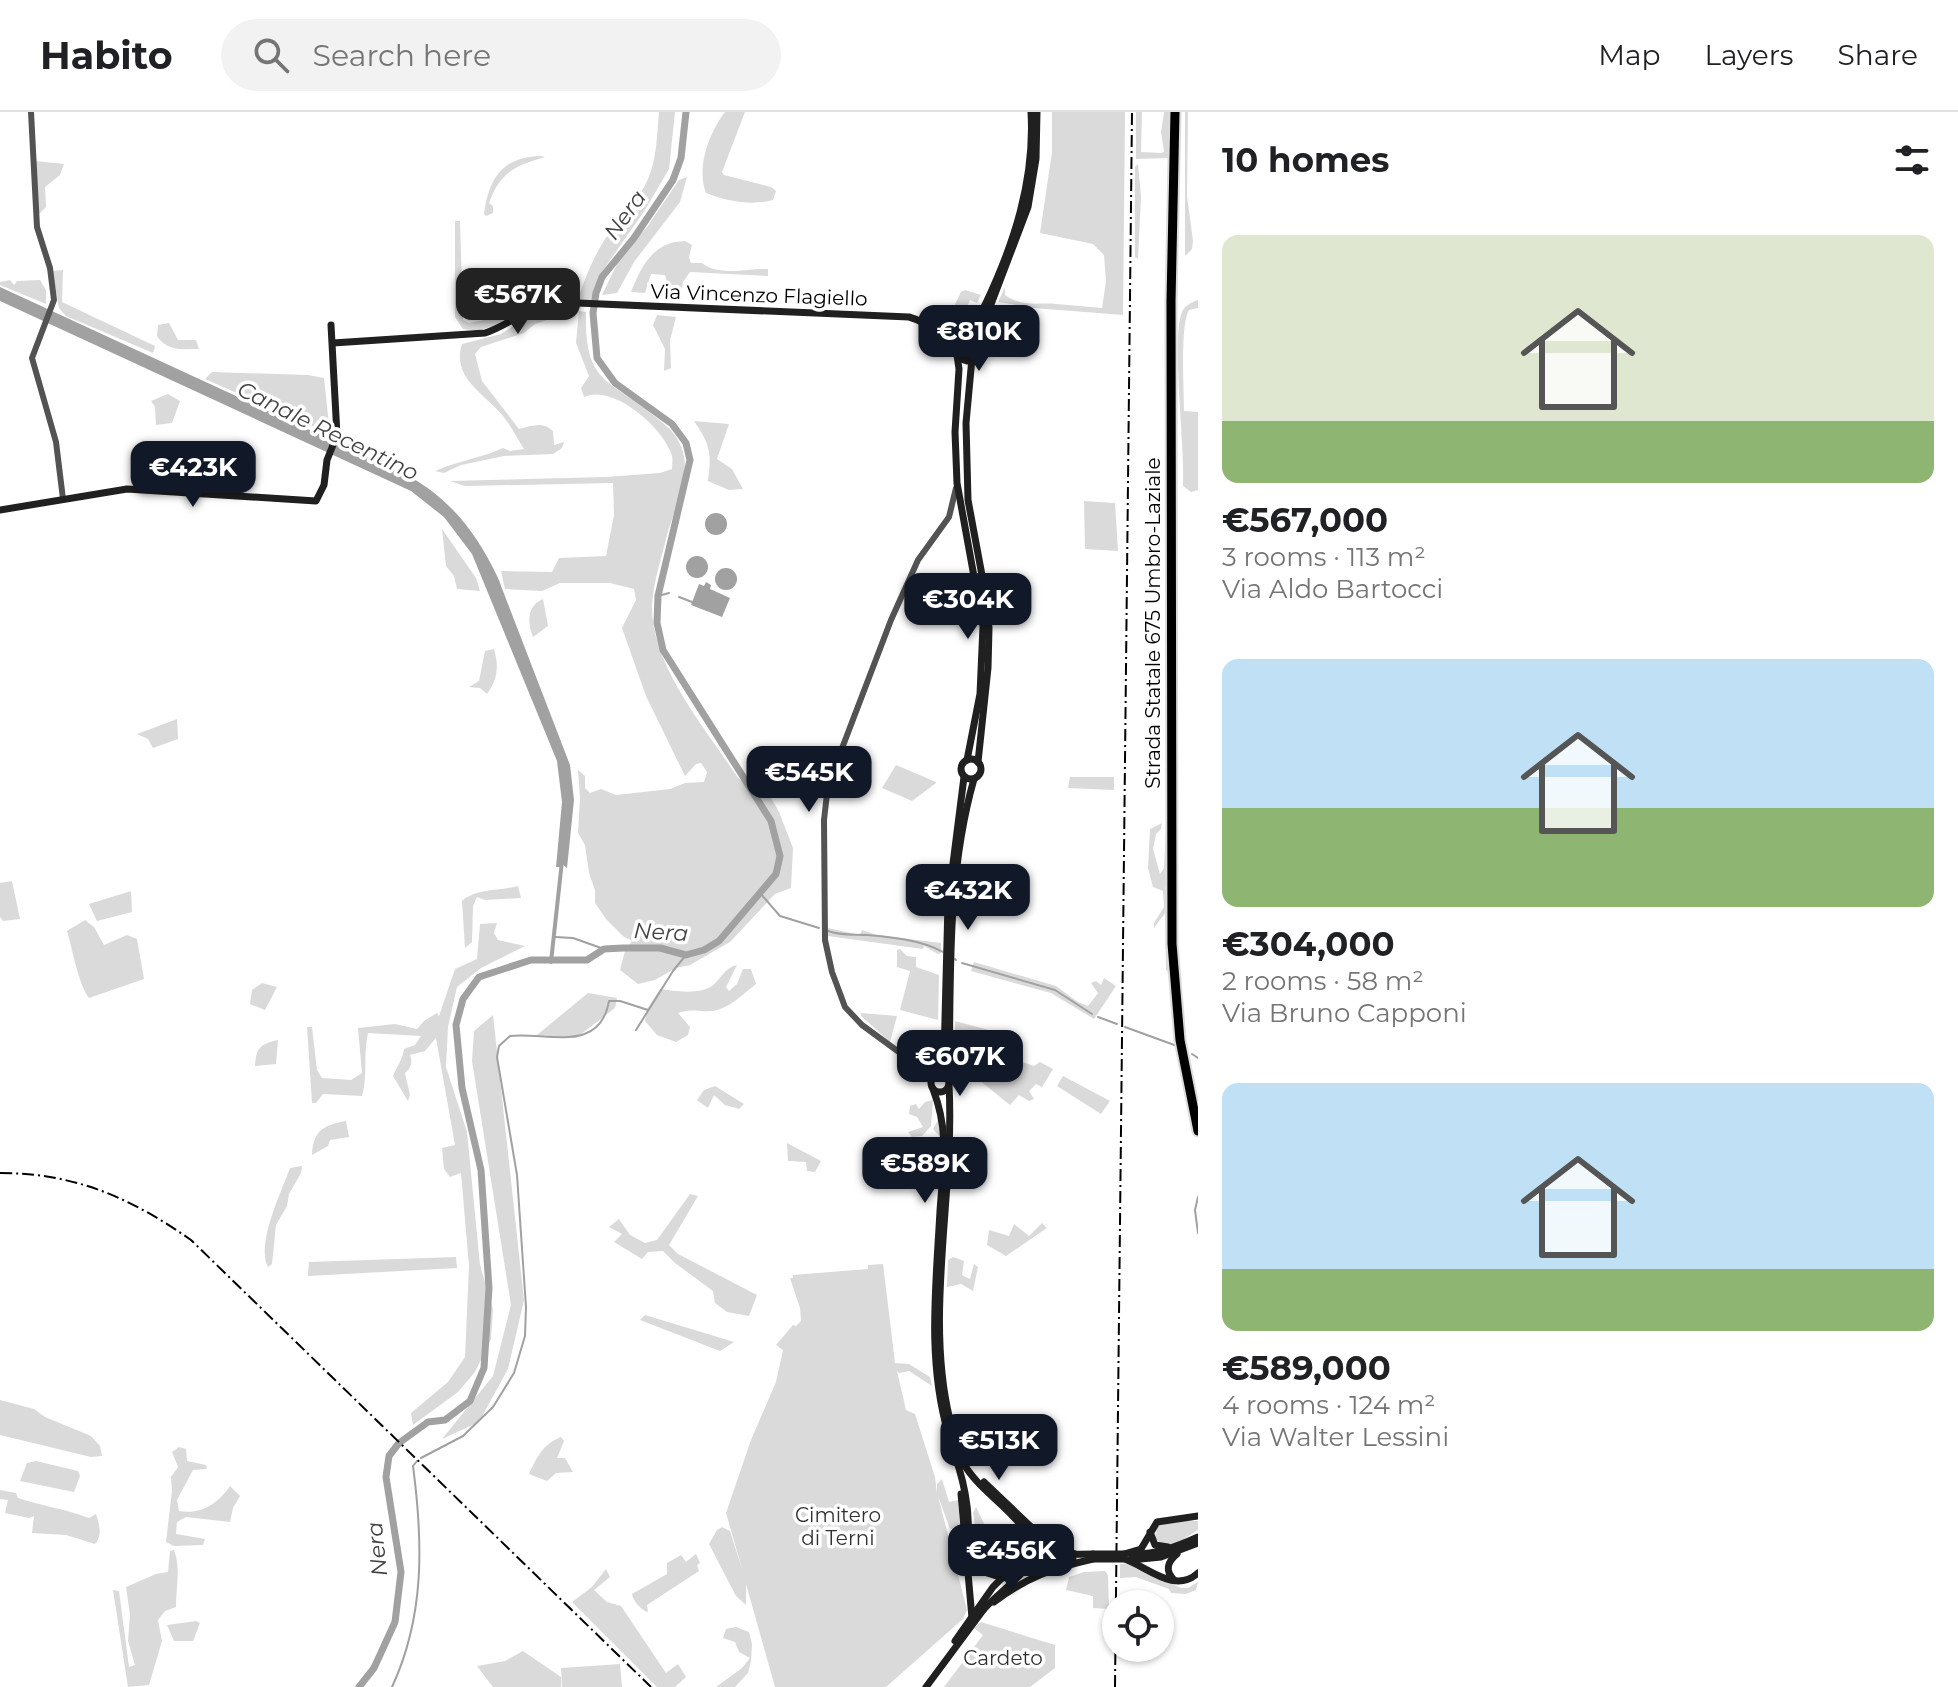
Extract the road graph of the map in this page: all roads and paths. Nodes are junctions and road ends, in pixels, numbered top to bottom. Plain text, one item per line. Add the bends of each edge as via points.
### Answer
1 (31, 112) edge
2 (1034, 112) edge
3 (1178, 112) edge
4 (946, 338) junction
5 (351, 341) junction
6 (333, 343) junction
7 (960, 344) junction
8 (973, 354) junction
9 (957, 355) junction
10 (333, 365) junction
11 (957, 483) junction
12 (967, 484) junction
13 (63, 499) junction
14 (0, 510) edge
15 (944, 525) junction
16 (966, 525) junction
17 (967, 760) junction
18 (978, 762) junction
19 (964, 777) junction
20 (974, 779) junction
21 (935, 1076) junction
22 (949, 1083) junction
23 (933, 1089) junction
24 (1198, 1108) edge
25 (1198, 1131) edge
26 (950, 1421) junction
27 (954, 1452) junction
28 (1198, 1516) edge
29 (1150, 1530) junction
30 (1198, 1540) edge
31 (1173, 1547) junction
32 (1183, 1550) junction
33 (1124, 1557) junction
34 (1076, 1559) junction
35 (1198, 1573) edge
36 (1175, 1582) junction
37 (983, 1610) junction
38 (972, 1618) junction
39 (924, 1687) edge

1 - 13 street via 37,227 53,284 52,310 34,348 33,368 56,442
2 - 7 main road via 1023,205 987,300
2 - 8 main road via 1036,159 1028,207
3 - 24 highway, Strada Statale 675 Umbro-Laziale via 1178,968
3 - 25 highway, Strada Statale 675 Umbro-Laziale via 1171,317 1172,944 1180,1040
4 - 5 main road, Via Vincenzo Flagiello via 922,321 903,316 565,303 536,306 485,333
4 - 7 main road, Via Vincenzo Flagiello
4 - 9 main road, Via Vincenzo Flagiello
5 - 6 main road, Via Vincenzo Flagiello
5 - 6 main road via 335,334 331,325
5 - 10 main road via 336,354
6 - 10 main road
7 - 8 main road, Via Vincenzo Flagiello via 968,343
7 - 9 main road
8 - 9 main road via 964,361
8 - 12 main road
9 - 11 main road
10 - 13 main road via 335,440 324,485 313,502 146,489
11 - 12 main road
11 - 15 street
11 - 16 main road
12 - 18 main road via 989,628
13 - 14 main road
15 - 16 street via 957,520
15 - 21 street via 918,560 891,620 828,785 824,820 825,940 845,1007
16 - 17 main road via 984,658
17 - 18 main road
17 - 19 main road via 961,768
18 - 20 main road via 980,773
19 - 20 main road
19 - 21 main road via 948,903 944,1058
20 - 22 main road via 953,902
21 - 22 main road via 945,1075
21 - 23 main road
22 - 23 main road via 944,1092
22 - 26 main road via 940,1358
23 - 27 main road via 945,1130 936,1380
26 - 34 main road via 973,1470 1048,1543
26 - 37 main road via 961,1459 1032,1543 1028,1565
27 - 34 main road, bridge via 963,1480 971,1554 984,1572 1003,1578
27 - 38 main road
28 - 29 main road via 1161,1520
29 - 31 main road via 1155,1545
29 - 33 main road via 1141,1549
30 - 31 main road
30 - 32 main road
31 - 33 main road
32 - 33 main road via 1151,1559
32 - 36 main road via 1168,1564
33 - 34 main road, bridge
33 - 36 main road
34 - 37 main road via 1038,1574
34 - 38 main road, bridge via 1045,1555 1018,1562
35 - 36 main road
37 - 39 main road
38 - 39 main road

